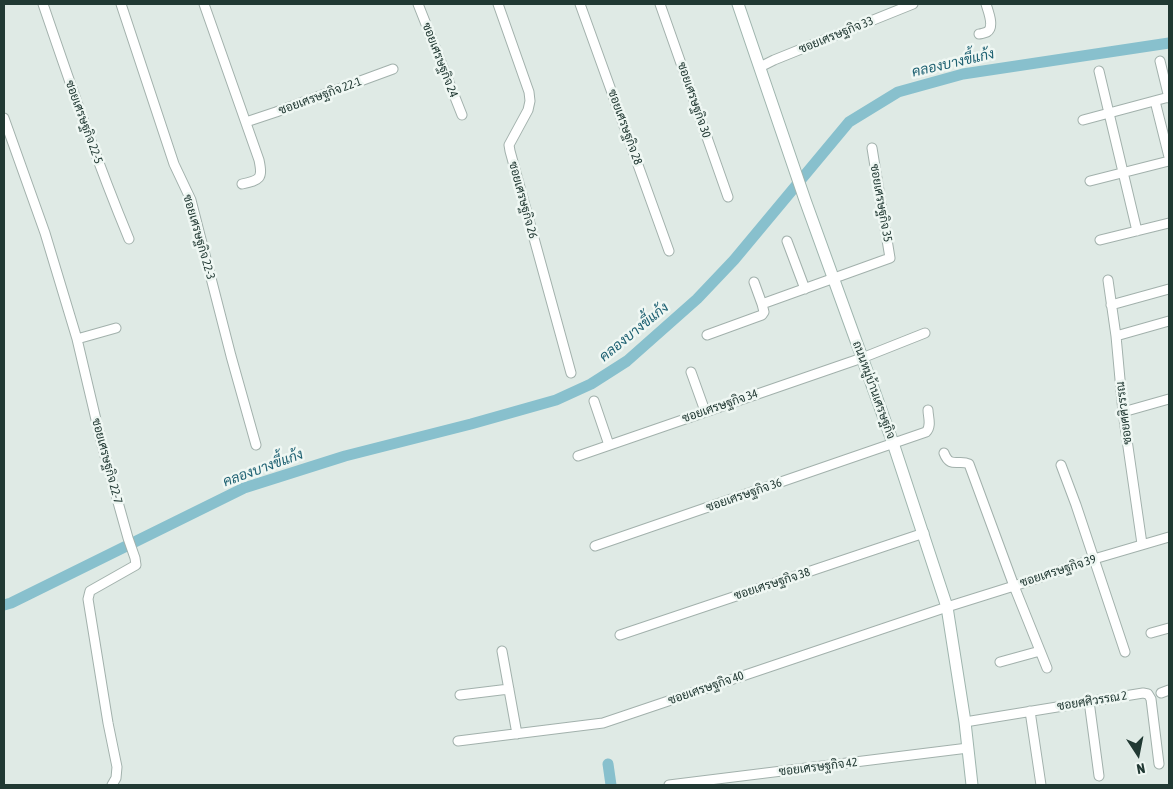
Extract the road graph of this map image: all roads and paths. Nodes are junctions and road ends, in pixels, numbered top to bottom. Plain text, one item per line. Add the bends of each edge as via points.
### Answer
1 (43, 4) edge
2 (121, 4) edge
3 (204, 4) edge
4 (418, 4) edge
5 (498, 4) edge
6 (580, 4) edge
7 (660, 4) edge
8 (738, 4) edge
9 (913, 4) edge
10 (986, 4) edge
11 (889, 9) edge
12 (979, 34) dead end
13 (1160, 61) dead end
14 (760, 67) junction
15 (393, 69) dead end
16 (1098, 71) dead end
17 (1169, 98) edge
18 (1155, 101) junction
19 (1109, 113) junction
20 (462, 115) dead end
21 (4, 118) edge
22 (1083, 120) dead end
23 (246, 122) junction
24 (872, 148) dead end
25 (1169, 157) edge
26 (1169, 161) edge
27 (1124, 173) junction
28 (1090, 181) dead end
29 (242, 184) dead end
30 (728, 197) dead end
31 (1169, 223) edge
32 (1137, 232) junction
33 (129, 239) dead end
34 (1100, 240) dead end
35 (787, 241) dead end
36 (669, 251) dead end
37 (833, 279) junction
38 (1108, 280) dead end
39 (754, 282) dead end
40 (1169, 288) edge
41 (805, 289) junction
42 (762, 304) junction
43 (1111, 305) junction
44 (1169, 321) edge
45 (116, 328) dead end
46 (925, 333) dead end
47 (707, 334) dead end
48 (1116, 336) junction
49 (77, 339) junction
50 (862, 358) junction
51 (691, 372) dead end
52 (571, 373) dead end
53 (1169, 399) edge
54 (594, 401) dead end
55 (928, 410) dead end
56 (705, 411) junction
57 (1123, 412) junction
58 (893, 442) junction
59 (256, 445) dead end
60 (609, 445) junction
61 (944, 453) dead end
62 (578, 456) dead end
63 (1061, 465) dead end
64 (924, 533) junction
65 (1169, 537) edge
66 (1142, 544) junction
67 (595, 546) dead end
68 (1094, 559) junction
69 (1014, 586) junction
70 (947, 606) junction
71 (1169, 628) edge
72 (1151, 633) dead end
73 (620, 635) dead end
74 (502, 651) dead end
75 (1040, 651) junction
76 (1125, 652) dead end
77 (1000, 662) dead end
78 (1047, 668) dead end
79 (509, 689) junction
80 (460, 695) dead end
81 (1090, 701) junction
82 (1030, 711) junction
83 (965, 722) junction
84 (517, 734) junction
85 (458, 741) dead end
86 (968, 748) junction
87 (1159, 764) dead end
88 (1099, 776) dead end
89 (112, 785) edge
90 (669, 785) edge
91 (972, 785) edge
92 (1041, 785) edge

1 - 33 street, ซอยเศรษฐกิจ 22-5
2 - 59 street, ซอยเศรษฐกิจ 22-3 via 174,164 191,200
3 - 23 street
4 - 20 street, ซอยเศรษฐกิจ 24
5 - 52 street, ซอยเศรษฐกิจ 26 via 530,101 509,145 510,151
6 - 36 street, ซอยเศรษฐกิจ 28
7 - 30 street, ซอยเศรษฐกิจ 30
8 - 14 street, ถนนหมู่บ้านเศรษฐกิจ
9 - 11 street, ซอยเศรษฐกิจ 33
10 - 12 street via 990,29
11 - 14 street, ซอยเศรษฐกิจ 33
13 - 17 street
14 - 37 street, ถนนหมู่บ้านเศรษฐกิจ
15 - 23 street, ซอยเศรษฐกิจ 22-1
16 - 19 street
17 - 18 street
18 - 19 street
18 - 25 street
19 - 22 street
19 - 27 street
21 - 49 street, ซอยเศรษฐกิจ 22-7 via 46,233
23 - 29 street via 261,172 256,181
24 - 37 street, ซอยเศรษฐกิจ 35 via 890,258
26 - 27 street
27 - 28 street
27 - 32 street
31 - 32 street
32 - 34 street
35 - 41 street
37 - 41 street
37 - 50 street, ถนนหมู่บ้านเศรษฐกิจ
38 - 43 street, ซอยศศิวรรณ
39 - 42 street
40 - 43 street
41 - 42 street
42 - 47 street via 762,316
43 - 48 street, ซอยศศิวรรณ
44 - 48 street
45 - 49 street
46 - 50 street, ซอยเศรษฐกิจ 34
48 - 57 street, ซอยศศิวรรณ
49 - 89 street, ซอยเศรษฐกิจ 22-7 via 102,445 136,565 90,591 88,600 117,766
50 - 56 street, ซอยเศรษฐกิจ 34
50 - 58 street, ถนนหมู่บ้านเศรษฐกิจ
51 - 56 street
53 - 57 street
54 - 60 street
55 - 58 street, ซอยเศรษฐกิจ 36 via 929,429 926,432
56 - 60 street, ซอยเศรษฐกิจ 34
57 - 66 street, ซอยศศิวรรณ
58 - 64 street, ถนนหมู่บ้านเศรษฐกิจ
58 - 67 street, ซอยเศรษฐกิจ 36
60 - 62 street, ซอยเศรษฐกิจ 34
61 - 69 street via 953,463 969,464
63 - 68 street
64 - 70 street, ถนนหมู่บ้านเศรษฐกิจ
64 - 73 street, ซอยเศรษฐกิจ 38
65 - 66 street, ซอยเศรษฐกิจ 39
66 - 68 street, ซอยเศรษฐกิจ 39
68 - 69 street, ซอยเศรษฐกิจ 39
68 - 76 street
69 - 70 street, ซอยเศรษฐกิจ 39
69 - 75 street
70 - 83 street, ถนนหมู่บ้านเศรษฐกิจ
70 - 84 street, ซอยเศรษฐกิจ 40 via 602,722
71 - 72 street
74 - 79 street
75 - 77 street
75 - 78 street
79 - 80 street
79 - 84 street
81 - 82 street, ซอยศศิวรรณ 2
81 - 87 street, ซอยศศิวรรณ 2 via 1148,694
81 - 88 street
82 - 83 street, ซอยศศิวรรณ 2
82 - 92 street
83 - 86 street, ถนนหมู่บ้านเศรษฐกิจ
84 - 85 street, ซอยเศรษฐกิจ 40
86 - 90 street, ซอยเศรษฐกิจ 42
86 - 91 street, ถนนหมู่บ้านเศรษฐกิจ

